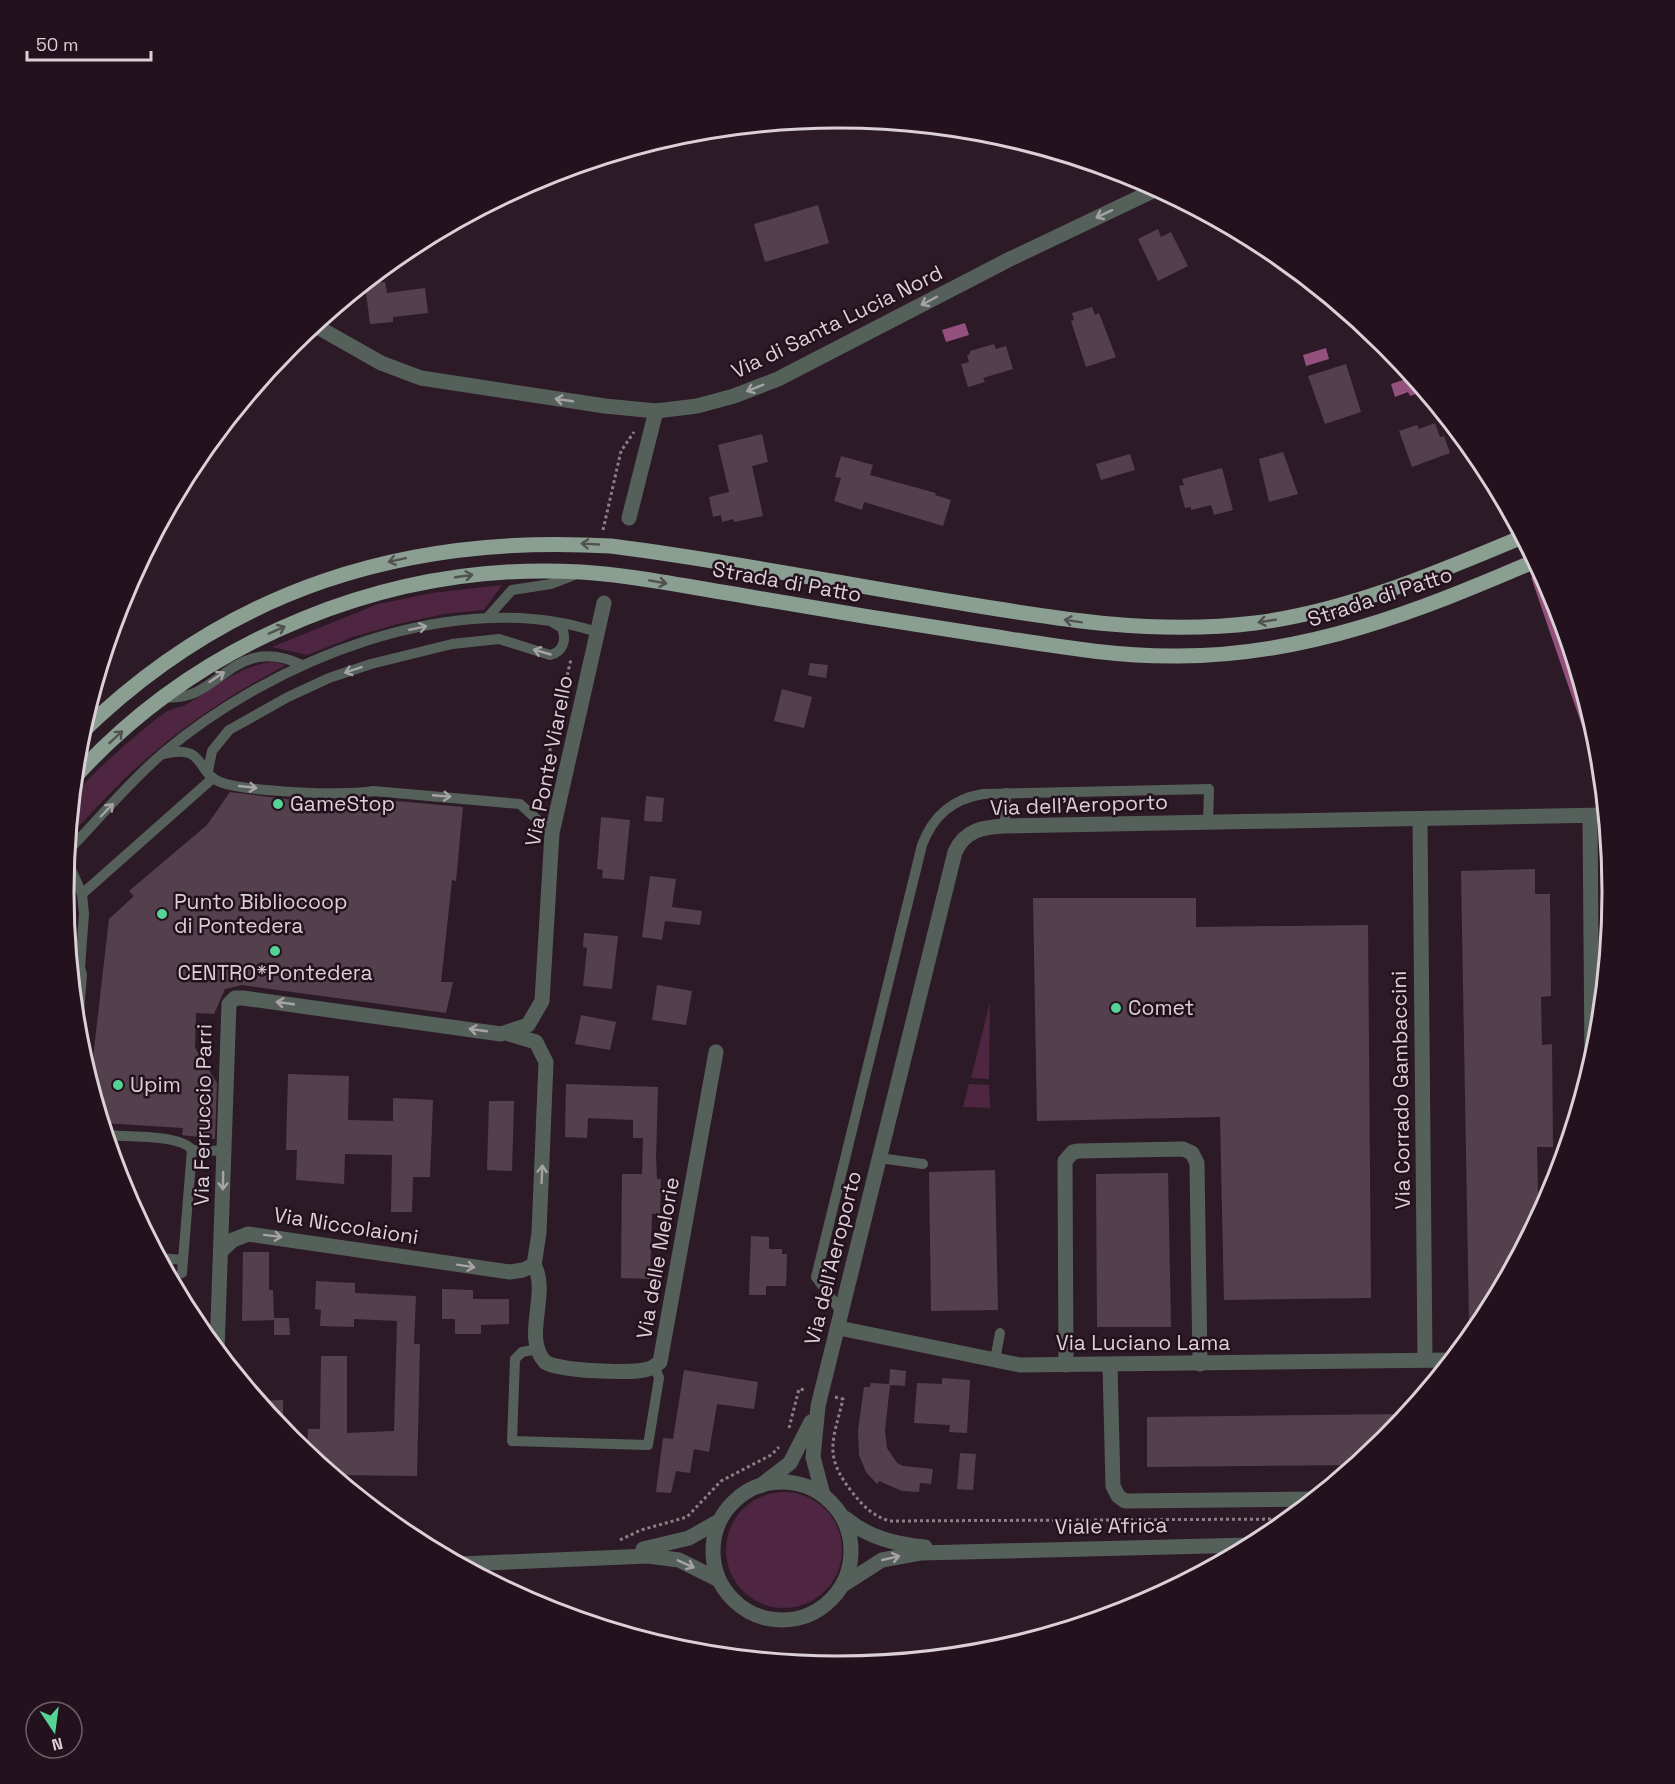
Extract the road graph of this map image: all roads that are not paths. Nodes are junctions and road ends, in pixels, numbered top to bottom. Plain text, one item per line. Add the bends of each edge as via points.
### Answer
1 (1146, 194) edge
2 (322, 329) edge
3 (656, 411) junction
4 (629, 518) dead end
5 (1515, 540) edge
6 (1527, 564) edge
7 (580, 572) junction
8 (604, 603) dead end
9 (487, 618) junction
10 (549, 621) junction
11 (597, 632) junction
12 (302, 665) junction
13 (165, 697) junction
14 (93, 722) edge
15 (161, 755) junction
16 (84, 768) edge
17 (210, 775) junction
18 (1006, 793) junction
19 (1597, 815) edge
20 (1420, 820) junction
21 (1208, 823) junction
22 (1005, 825) junction
23 (552, 833) junction
24 (75, 844) edge
25 (74, 877) edge
26 (82, 894) junction
27 (77, 958) edge
28 (78, 972) edge
29 (81, 995) edge
30 (542, 1001) joint
31 (1593, 1003) edge
32 (501, 1034) junction
33 (716, 1052) dead end
34 (113, 1136) edge
35 (192, 1150) junction
36 (224, 1151) junction
37 (879, 1158) junction
38 (923, 1164) dead end
39 (221, 1251) junction
40 (168, 1259) edge
41 (183, 1260) junction
42 (534, 1265) junction
43 (182, 1273) dead end
44 (840, 1321) junction
45 (1000, 1333) dead end
46 (218, 1338) edge
47 (538, 1349) junction
48 (995, 1360) junction
49 (1425, 1360) junction
50 (1442, 1360) edge
51 (1200, 1364) junction
52 (1066, 1365) junction
53 (1110, 1365) junction
54 (654, 1367) junction
55 (820, 1400) junction
56 (760, 1486) junction
57 (823, 1495) junction
58 (1301, 1499) edge
59 (842, 1516) junction
60 (719, 1521) junction
61 (1233, 1545) edge
62 (973, 1550) junction
63 (587, 1557) junction
64 (473, 1563) edge
65 (719, 1580) junction
66 (841, 1587) junction

1 -> 3 street, Via di Santa Lucia Nord via 778,379 715,403
3 -> 2 street, Via di Santa Lucia Nord via 421,378 381,363
3 - 4 street
5 -> 14 main road, Strada di Patto via 1399,587 1342,604 1255,623 1181,628 1089,624 611,546 543,543 472,547 365,568 270,602 186,647 124,693
7 -> 6 main road, Strada di Patto via 620,575 1079,649 1177,657 1256,651 1344,634 1449,598
7 - 9 lane via 551,584 512,590
13 -> 7 main road, Strada di Patto via 212,664 276,630 386,591 477,574
8 - 11 street, Via Ponte Viarello
9 - 10 lane
12 -> 9 lane via 410,630
10 - 11 lane
10 -> 17 lane via 562,628 564,638 560,649 550,655 506,640 473,641 411,652 329,678 229,730 212,751
11 - 23 street, Via Ponte Viarello
13 -> 12 lane via 185,696 255,657 277,656
12 - 15 lane via 210,717
16 -> 13 main road, Strada di Patto
15 - 17 lane via 189,753
24 -> 15 lane
17 -> 23 lane via 224,783 269,789 350,794 373,791 520,804
17 - 26 lane
18 - 21 lane via 1209,789
18 - 22 lane
18 - 44 lane via 970,796 952,804 934,821 922,845 816,1277
19 - 20 street, Via dell'Aeroporto
19 - 31 street
20 - 21 street, Via dell'Aeroporto
20 - 49 street, Via Corrado Gambaccini
21 - 22 street, Via dell'Aeroporto
22 - 37 street, Via dell'Aeroporto via 974,831 955,852
23 - 30 street, Via Ponte Viarello
25 - 26 lane
26 - 27 lane via 84,914
28 - 29 lane via 82,977
30 - 32 street, Via Ferruccio Parri via 528,1025
32 -> 36 street, Via Ferruccio Parri via 235,998 226,1010
42 -> 32 street, Via Ferruccio Parri via 539,1233 546,1062 540,1046 531,1039
33 - 54 street, Via delle Melorie via 663,1355
34 - 35 lane via 176,1140
35 - 36 lane
35 - 41 lane
36 -> 39 street, Via Ferruccio Parri
37 - 38 lane
37 - 44 street, Via dell'Aeroporto
39 -> 42 street, Via Niccolaioni via 232,1240 248,1234 510,1272
39 - 46 street
40 - 41 lane
41 - 43 lane
42 - 47 street via 538,1280
44 - 48 street, Via Luciano Lama
44 - 55 street, Via dell'Aeroporto
45 - 48 lane
47 - 54 street, Via delle Melorie via 545,1362 565,1369
47 - 54 lane via 522,1352 515,1359 512,1442 648,1445 659,1378
48 - 52 street, Via Luciano Lama via 1020,1365
49 - 50 street, Via Luciano Lama
49 - 51 street, Via Luciano Lama
51 - 52 street via 1197,1163 1192,1153 1183,1149 1079,1151 1065,1161
51 - 53 street, Via Luciano Lama
52 - 53 street, Via Luciano Lama
53 - 58 street via 1113,1486 1125,1501
55 - 56 street, Via dell'Aeroporto via 797,1455 782,1472
55 - 57 street, Via dell'Aeroporto via 813,1457
56 - 57 street, Viale Africa via 799,1483
56 - 60 street, Viale Africa via 737,1499
57 - 59 street, Viale Africa
59 - 62 street, Viale Africa via 868,1535 886,1541
59 - 66 street, Viale Africa via 848,1526 851,1549
60 - 63 street, Viale Africa via 677,1542
60 - 65 street, Viale Africa via 712,1547
61 - 62 street, Viale Africa
66 -> 62 street, Viale Africa via 873,1563 892,1557
63 - 64 street, Viale Africa
63 -> 65 street, Viale Africa via 669,1558
65 - 66 street, Viale Africa via 738,1604 756,1615 776,1620 791,1620 810,1613

